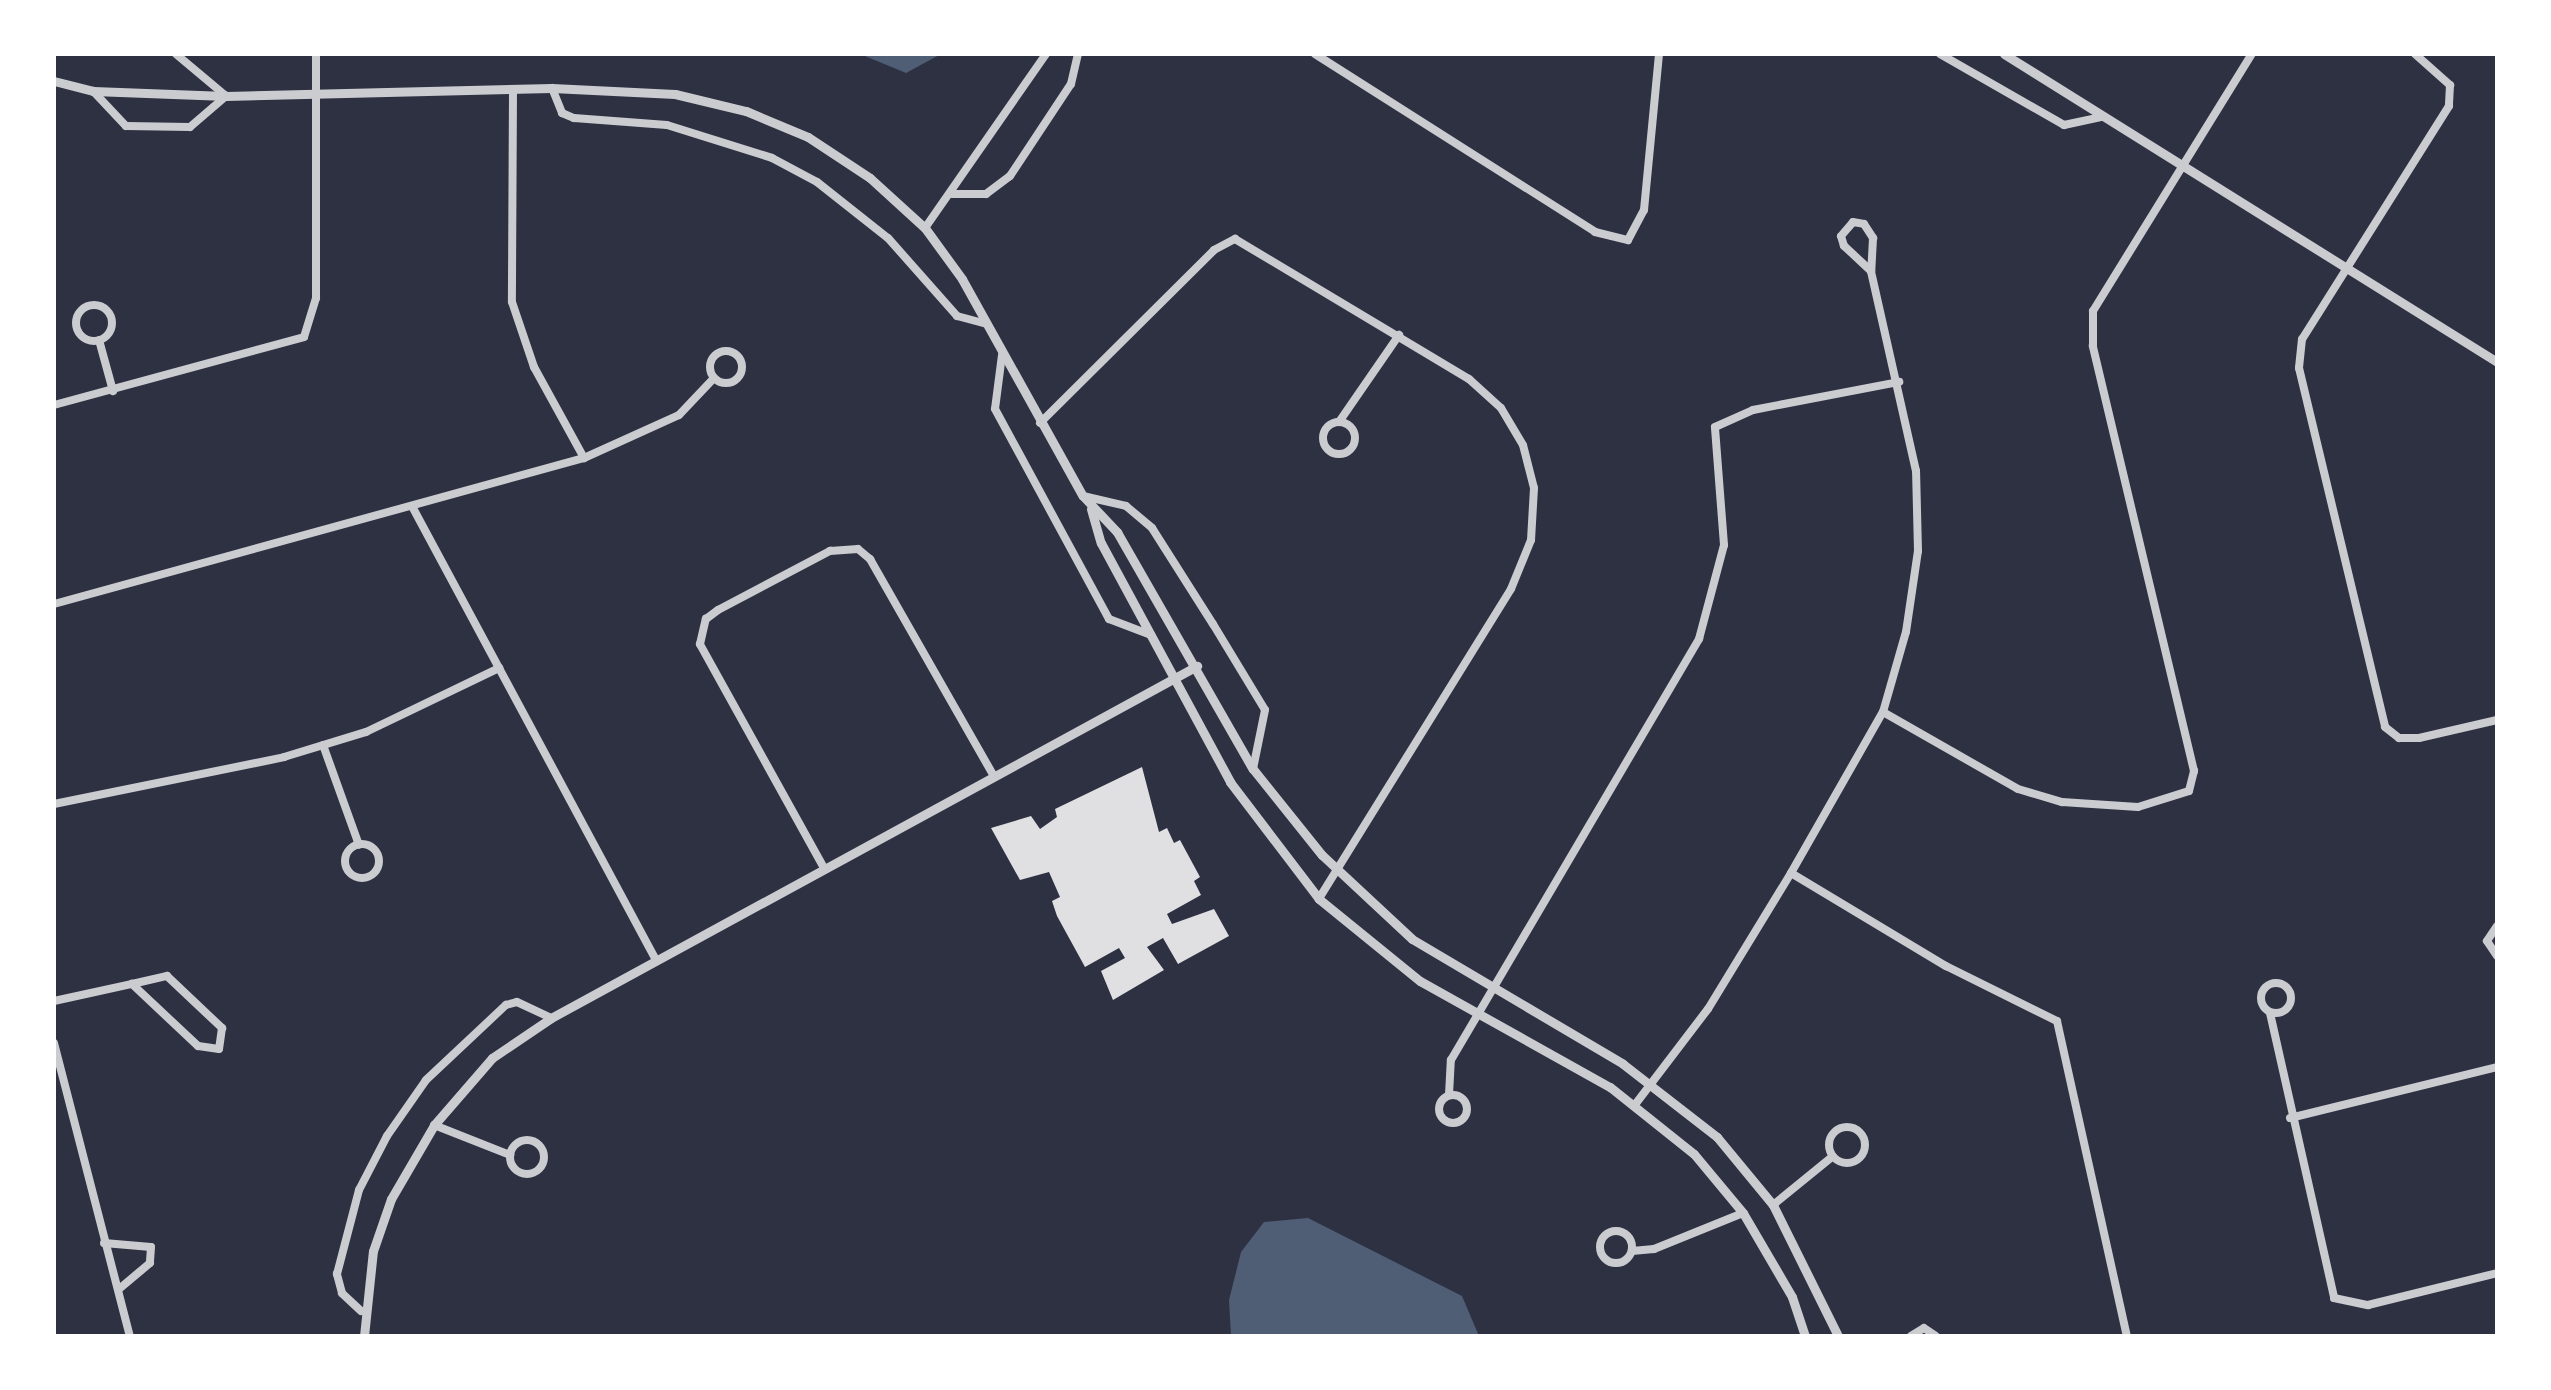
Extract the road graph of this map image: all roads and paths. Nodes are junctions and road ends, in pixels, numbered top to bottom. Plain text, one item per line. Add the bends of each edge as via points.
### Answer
1 (176, 54) edge
2 (316, 54) edge
3 (1046, 54) edge
4 (1078, 54) edge
5 (1315, 54) edge
6 (1659, 54) edge
7 (1940, 54) edge
8 (2004, 54) edge
9 (2252, 54) edge
10 (2415, 54) edge
11 (2019, 58) edge
12 (54, 81) edge
13 (552, 88) junction
14 (513, 90) junction
15 (93, 91) junction
16 (312, 94) junction
17 (226, 96) junction
18 (2103, 117) junction
19 (2179, 166) junction
20 (952, 194) junction
21 (925, 228) junction
22 (2343, 269) junction
23 (1871, 271) junction
24 (984, 323) junction
25 (1399, 335) junction
26 (99, 340) junction
27 (1002, 355) junction
28 (2497, 362) edge
29 (714, 378) junction
30 (1899, 382) junction
31 (113, 391) junction
32 (54, 405) edge
33 (1339, 422) dead end
34 (1040, 423) junction
35 (584, 458) junction
36 (1083, 496) junction
37 (413, 508) junction
38 (1091, 509) junction
39 (54, 604) edge
40 (1151, 635) junction
41 (1197, 666) junction
42 (499, 668) junction
43 (1174, 680) junction
44 (1883, 712) junction
45 (2497, 720) edge
46 (323, 745) junction
47 (1253, 769) junction
48 (993, 775) junction
49 (54, 804) edge
50 (359, 845) junction
51 (824, 868) junction
52 (1791, 873) junction
53 (1339, 874) junction
54 (1319, 899) junction
55 (2497, 926) edge
56 (2497, 956) edge
57 (656, 960) junction
58 (132, 984) junction
59 (1494, 987) junction
60 (54, 1001) edge
61 (1479, 1012) junction
62 (2270, 1013) dead end
63 (551, 1018) junction
64 (54, 1043) edge
65 (2497, 1067) edge
66 (1652, 1084) junction
67 (1449, 1095) dead end
68 (1634, 1106) junction
69 (2290, 1118) junction
70 (434, 1125) junction
71 (510, 1155) junction
72 (1833, 1156) junction
73 (1773, 1205) junction
74 (1743, 1213) junction
75 (104, 1243) junction
76 (1632, 1251) junction
77 (2497, 1273) edge
78 (119, 1289) junction
79 (361, 1311) junction
80 (130, 1336) edge
81 (364, 1336) edge
82 (1805, 1336) edge
83 (1838, 1336) edge
84 (1911, 1336) edge
85 (1936, 1336) edge
86 (2127, 1336) edge

1 - 17 street
2 - 16 street
3 - 20 street
4 - 20 street via 1071,84 1010,176 986,194
5 - 6 street via 1595,232 1628,240 1644,210
7 - 18 street via 2064,125
8 - 11 street
9 - 19 street
10 - 22 street via 2450,85 2449,106
11 - 18 street
12 - 15 street
13 - 14 street
13 - 21 street via 675,94 746,111 808,137 870,178
13 - 24 street via 562,113 574,118 667,125 772,158 817,182 888,238 949,310
14 - 16 street
14 - 35 street via 512,302 534,367
15 - 17 street
15 - 17 street via 126,126 190,127
16 - 17 street
16 - 31 street via 310,328 291,343
18 - 19 street
19 - 22 street
19 - 44 street via 2093,311 2093,346 2192,761 2189,791 2138,807 2062,802 2018,789
20 - 21 street
21 - 24 street
22 - 28 street
22 - 45 street via 2302,339 2299,368 2375,698 2385,727 2399,738
23 - 23 street via 1873,238 1864,224 1853,222 1841,236 1844,246
23 - 30 street
24 - 27 street
25 - 33 street
25 - 34 street via 1235,239 1214,250
25 - 53 street via 1501,408 1523,445 1534,488 1531,540 1511,589
26 - 26 street via 112,321 92,305 76,324 85,339
26 - 31 street
27 - 34 street
27 - 40 street via 995,409 1109,619
29 - 29 street via 738,378 738,355 714,356
29 - 35 street via 679,415
30 - 44 street via 1916,471 1918,551 1906,632
30 - 59 street via 1753,410 1715,427 1724,545 1699,639
31 - 32 street
34 - 36 street
35 - 37 street
36 - 38 street
36 - 47 street via 1126,506 1152,528 1213,624 1265,710
37 - 39 street
37 - 42 street
38 - 40 street via 1101,543
38 - 41 street via 1117,532
40 - 43 street
41 - 43 street
41 - 47 street
42 - 46 street
42 - 57 street
43 - 48 street
43 - 54 street via 1230,782
44 - 52 street
46 - 49 street
46 - 50 street
47 - 53 street
48 - 51 street
48 - 51 street via 870,559 858,549 830,551 718,610 706,619 700,644
50 - 50 street via 345,862 353,876 367,877 378,859
51 - 57 street
52 - 66 street via 1708,1009
52 - 86 street via 1946,966 2057,1021
53 - 54 street
53 - 59 street via 1412,939
54 - 61 street via 1369,946
55 - 56 street via 2487,941
57 - 63 street
58 - 58 street via 198,1046 219,1049 222,1028 167,976
58 - 60 street
59 - 61 street
59 - 66 street
61 - 67 street via 1451,1060
61 - 68 street
62 - 69 street
63 - 70 street via 492,1058
63 - 79 street via 517,1002 506,1005 426,1080 387,1136 359,1190 337,1274 342,1293
64 - 75 street
65 - 69 street
66 - 68 street
66 - 73 street via 1717,1137
68 - 74 street via 1694,1154
69 - 77 street via 2334,1298 2368,1305
70 - 71 street
70 - 79 street via 391,1199
71 - 71 street via 526,1174 544,1158 527,1139
72 - 72 street via 1858,1159 1862,1134 1836,1130
72 - 73 street
73 - 83 street
74 - 76 street via 1654,1249
74 - 82 street via 1792,1297
75 - 78 street
75 - 78 street via 151,1247 150,1263
76 - 76 street via 1624,1232 1602,1240 1610,1262 1621,1263
78 - 80 street
79 - 81 street
84 - 85 street via 1924,1328

